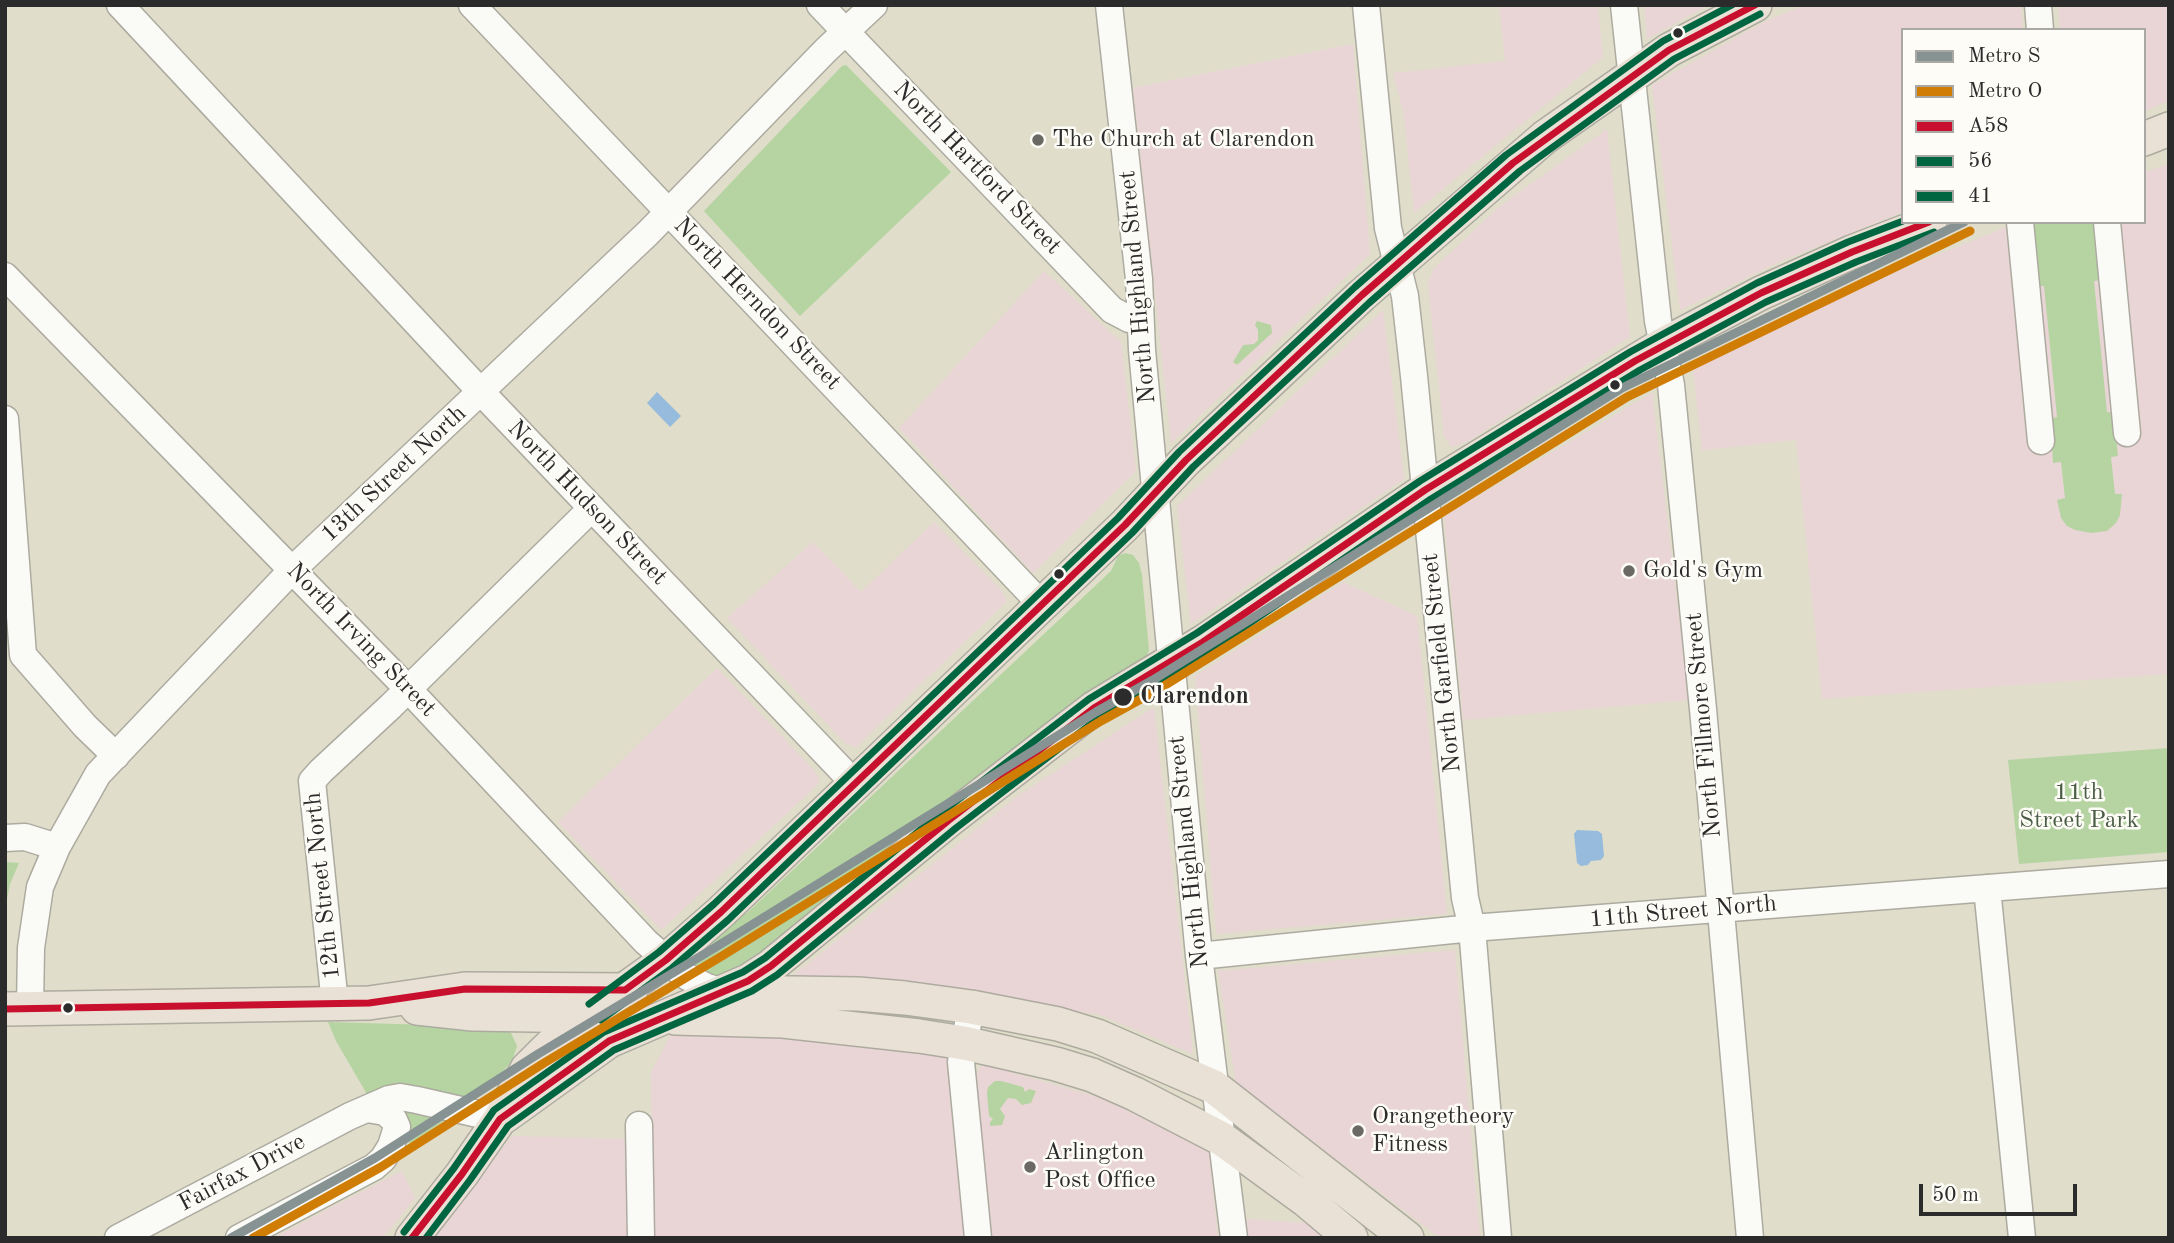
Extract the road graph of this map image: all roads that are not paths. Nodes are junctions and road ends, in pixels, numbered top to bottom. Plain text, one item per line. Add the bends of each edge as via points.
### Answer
1 (120, 5) edge
2 (472, 5) edge
3 (820, 5) edge
4 (874, 5) edge
5 (1109, 5) edge
6 (1366, 5) edge
7 (1624, 5) edge
8 (1755, 5) edge
9 (2038, 5) edge
10 (2040, 28) edge
11 (845, 31) junction
12 (1632, 75) junction
13 (2169, 129) edge
14 (2146, 138) edge
15 (669, 212) junction
16 (1925, 224) edge
17 (2020, 224) edge
18 (2107, 224) edge
19 (1397, 265) junction
20 (5, 276) edge
21 (1140, 321) junction
22 (1662, 345) junction
23 (482, 393) junction
24 (5, 419) edge
25 (2127, 433) dead end
26 (2041, 441) dead end
27 (1425, 490) junction
28 (1156, 493) junction
29 (592, 508) junction
30 (10, 544) edge
31 (293, 569) junction
32 (1041, 604) junction
33 (1172, 662) junction
34 (408, 689) junction
35 (116, 756) junction
36 (855, 784) junction
37 (5, 838) edge
38 (57, 848) junction
39 (2169, 874) edge
40 (1987, 888) junction
41 (1720, 909) junction
42 (1472, 928) junction
43 (1199, 956) junction
44 (666, 960) junction
45 (625, 990) junction
46 (723, 992) junction
47 (369, 1003) junction
48 (335, 1004) junction
49 (971, 1007) junction
50 (18, 1008) edge
51 (589, 1016) junction
52 (661, 1017) junction
53 (964, 1043) junction
54 (1214, 1087) junction
55 (367, 1109) junction
56 (500, 1119) junction
57 (639, 1125) dead end
58 (1222, 1139) junction
59 (118, 1238) edge
60 (239, 1238) edge
61 (412, 1238) edge
62 (641, 1238) edge
63 (978, 1238) edge
64 (1234, 1238) edge
65 (1351, 1238) edge
66 (1407, 1238) edge
67 (1498, 1238) edge
68 (1750, 1238) edge
69 (2022, 1238) edge

1 - 23 street, North Hudson Street
2 - 15 street, North Herndon Street
3 - 11 street, North Hartford Street
4 - 11 street, 13th Street North
5 - 21 street, North Highland Street
6 - 19 street, North Garfield Street via 1388,228
7 - 12 street, North Fillmore Street
8 - 12 main road
9 - 10 street
11 - 15 street, 13th Street North
11 - 21 street, North Hartford Street via 1112,310
12 - 19 main road via 1524,154
12 - 22 street, North Fillmore Street
13 - 14 main road
15 - 23 street, 13th Street North
15 - 32 street, North Herndon Street
16 - 22 main road via 1761,293
17 - 26 street
18 - 25 street
19 - 27 street, North Garfield Street via 1408,323
19 - 28 main road
20 - 31 street, North Irving Street
21 - 28 street, North Highland Street
22 - 27 main road
22 - 41 street, North Fillmore Street via 1671,385
23 - 29 street, North Hudson Street
23 - 31 street, 13th Street North
24 - 30 street
27 - 33 main road
27 - 42 street, North Garfield Street via 1465,898
28 - 32 main road
28 - 33 street, North Highland Street
29 - 34 street, 12th Street North
29 - 36 street, North Hudson Street
30 - 35 street via 23,655
31 - 34 street, North Irving Street
31 - 35 street, 13th Street North
32 - 36 main road
33 - 43 street, North Highland Street
33 - 46 main road via 1094,708 797,946 748,981
34 - 44 street, North Irving Street
34 - 48 street, 12th Street North via 312,781
35 - 38 street, 13th Street North via 98,775
36 - 44 main road
37 - 38 street via 25,837
38 - 50 street, 13th Street North via 40,887
39 - 40 street, 11th Street North
40 - 41 street, 11th Street North
40 - 69 street
41 - 42 street, 11th Street North
41 - 68 street, North Fillmore Street
42 - 43 street, 11th Street North
42 - 67 street, North Garfield Street
43 - 54 street, North Highland Street
44 - 45 main road
44 - 46 street, North Irving Street via 695,982
45 - 46 main road
45 - 47 main road via 465,989
45 - 51 main road
46 - 49 main road via 858,994
46 - 52 main road
47 - 48 main road
47 - 51 main road via 473,1014
48 - 50 main road
49 - 53 street
49 - 54 main road via 1097,1036
51 - 52 main road
51 - 56 main road via 527,1069
52 - 53 main road via 839,1026
52 - 56 main road via 609,1041
53 - 58 main road via 1092,1075
53 - 63 street via 961,1062
54 - 58 street, North Highland Street
54 - 66 main road
55 - 56 street, Fairfax Drive via 400,1097
55 - 59 street, Fairfax Drive
55 - 60 street via 385,1112 397,1127 383,1159
56 - 61 main road
57 - 62 street
58 - 64 street, North Highland Street
58 - 65 main road

